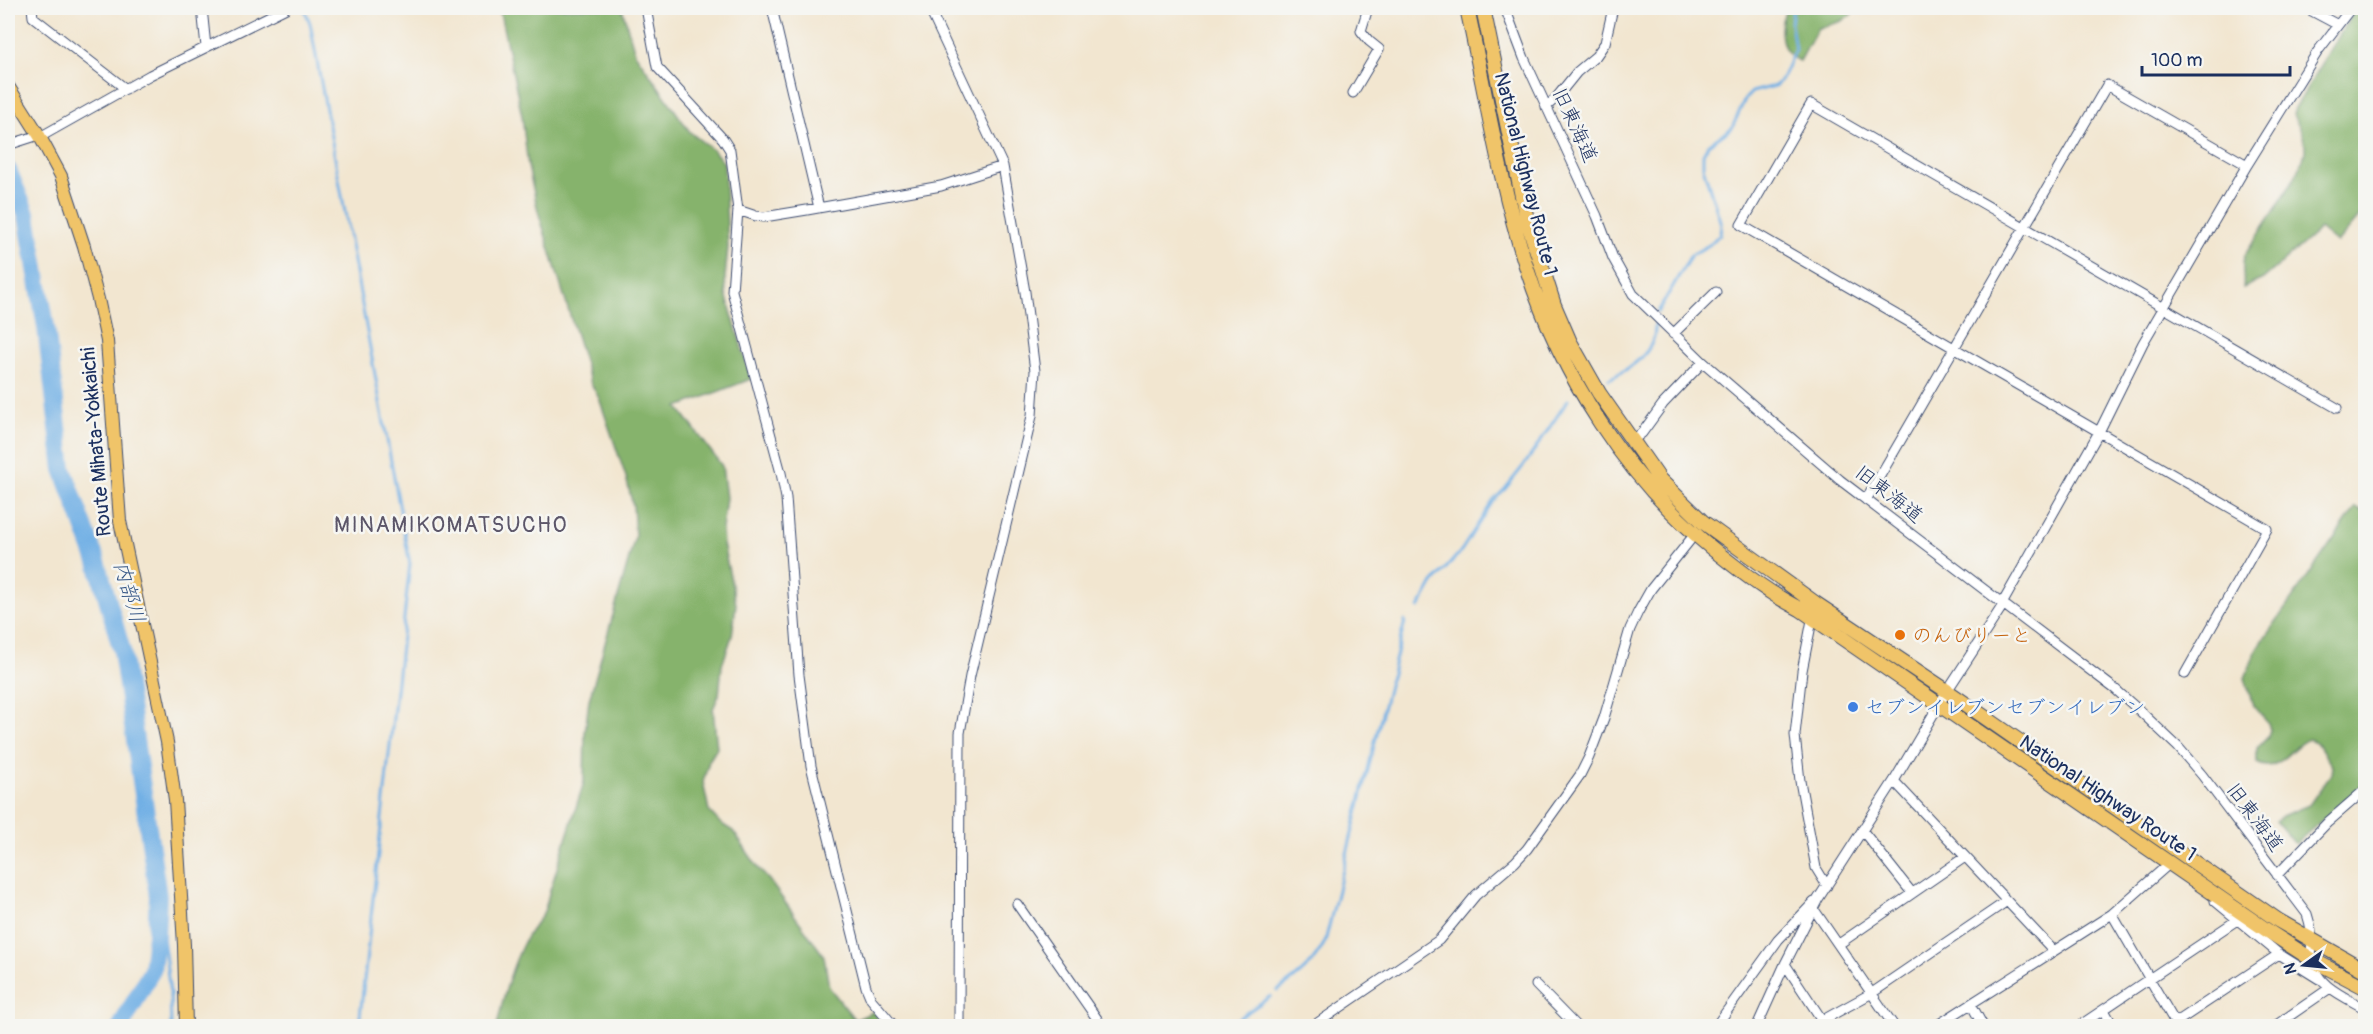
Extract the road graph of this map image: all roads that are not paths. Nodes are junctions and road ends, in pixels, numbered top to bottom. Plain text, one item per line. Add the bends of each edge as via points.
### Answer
1 (32, 8) edge
2 (202, 8) edge
3 (286, 8) edge
4 (646, 8) edge
5 (772, 8) edge
6 (929, 8) edge
7 (1368, 8) edge
8 (1467, 8) edge
9 (1483, 8) edge
10 (1504, 8) edge
11 (1613, 8) edge
12 (2306, 8) edge
13 (2351, 8) edge
14 (2338, 25) junction
15 (206, 47) junction
16 (8, 86) edge
17 (126, 89) junction
18 (1353, 93) dead end
19 (1546, 106) junction
20 (40, 136) junction
21 (8, 145) edge
22 (2247, 165) junction
23 (1003, 166) junction
24 (819, 208) junction
25 (738, 210) junction
26 (2023, 228) junction
27 (1534, 268) junction
28 (1716, 292) dead end
29 (2163, 309) junction
30 (1673, 334) junction
31 (1954, 349) junction
32 (1703, 362) junction
33 (2337, 408) dead end
34 (2099, 432) junction
35 (1631, 441) junction
36 (1866, 500) junction
37 (1695, 534) junction
38 (1815, 603) junction
39 (2003, 604) junction
40 (1813, 618) junction
41 (2185, 674) dead end
42 (1947, 691) junction
43 (1939, 706) junction
44 (1894, 781) junction
45 (2366, 789) edge
46 (1862, 830) junction
47 (1965, 856) junction
48 (2170, 863) junction
49 (2277, 874) junction
50 (2190, 877) junction
51 (1827, 885) junction
52 (1912, 893) junction
53 (2007, 901) junction
54 (1815, 903) junction
55 (1017, 904) dead end
56 (2112, 914) junction
57 (2237, 920) junction
58 (2313, 942) junction
59 (1839, 944) junction
60 (2053, 950) junction
61 (2279, 954) junction
62 (2312, 959) junction
63 (1785, 964) junction
64 (2366, 971) edge
65 (2150, 979) junction
66 (2321, 980) junction
67 (1536, 985) dead end
68 (2330, 988) junction
69 (2366, 988) edge
70 (1872, 993) junction
71 (1971, 1004) junction
72 (2366, 1009) edge
73 (2104, 1010) junction
74 (1824, 1024) edge
75 (2176, 1025) edge
76 (186, 1026) edge
77 (894, 1026) edge
78 (959, 1026) edge
79 (1102, 1026) edge
80 (1313, 1026) edge
81 (1576, 1026) edge
82 (1716, 1026) edge
83 (1758, 1026) edge
84 (1812, 1026) edge
85 (1894, 1026) edge
86 (1936, 1026) edge
87 (1983, 1026) edge
88 (2079, 1026) edge
89 (2113, 1026) edge
90 (2275, 1026) edge

1 - 17 street via 33,17
2 - 15 street
3 - 15 street
4 - 25 street via 657,66 730,150
5 - 24 street
6 - 23 street
7 - 18 street via 1360,31 1379,49
8 - 27 highway, National Highway Route 1 via 1512,212
9 - 27 highway, National Highway Route 1
10 - 19 street, 旧東海道
11 - 19 street via 1605,43
12 - 14 street
13 - 14 street
14 - 22 street
15 - 17 street
16 - 20 main road, Route Mihata-Yokkaichi
17 - 20 street
19 - 30 street, 旧東海道 via 1627,286
20 - 21 street
20 - 76 main road, Route Mihata-Yokkaichi via 68,194 105,330 120,521 175,800
22 - 26 street via 2107,85
22 - 29 street
23 - 24 street via 941,186
23 - 78 street via 1025,292 1034,410 961,722
24 - 25 street via 764,217
25 - 77 street via 731,285 786,498 800,686 811,766 866,987
26 - 29 street
26 - 31 street
26 - 31 street via 1811,104 1741,225
27 - 35 highway, National Highway Route 1 via 1570,342
27 - 37 highway, National Highway Route 1 via 1558,348 1604,428 1644,483
28 - 30 street
29 - 33 street
29 - 34 street
30 - 32 street, 旧東海道
31 - 34 street
31 - 36 street
32 - 35 street
32 - 36 street, 旧東海道
34 - 39 street
34 - 41 street via 2267,529
35 - 38 highway, National Highway Route 1 via 1660,480 1703,522
36 - 39 street, 旧東海道
37 - 40 highway, National Highway Route 1 via 1775,597
37 - 80 street via 1638,612 1589,757 1527,849 1476,895 1439,940
38 - 40 street
38 - 42 highway, National Highway Route 1
39 - 42 street
39 - 49 street, 旧東海道 via 2115,689 2178,747
40 - 43 highway, National Highway Route 1
40 - 51 street via 1795,735 1816,868
42 - 43 street
42 - 58 highway, National Highway Route 1
43 - 44 street
43 - 48 highway, National Highway Route 1
44 - 46 street
44 - 47 street
45 - 49 street
46 - 51 street
46 - 52 street
47 - 52 street
47 - 53 street
48 - 50 highway, National Highway Route 1
48 - 56 street
49 - 58 street, 旧東海道 via 2307,914
50 - 57 street
50 - 62 highway, National Highway Route 1
51 - 54 street
52 - 59 street
53 - 60 street
53 - 70 street
54 - 59 street
54 - 63 street
54 - 82 street via 1778,939
55 - 79 street
56 - 60 street
56 - 65 street
57 - 61 street
57 - 65 street
58 - 62 street, 旧東海道
58 - 64 highway, National Highway Route 1
59 - 70 street
60 - 71 street
61 - 66 street
61 - 75 street
62 - 66 street
62 - 69 highway, National Highway Route 1
63 - 74 street
63 - 83 street
65 - 73 street
65 - 75 street
66 - 68 street
67 - 81 street
68 - 72 street
68 - 90 street
70 - 74 street
70 - 85 street
71 - 86 street
71 - 87 street
73 - 88 street
73 - 89 street
74 - 84 street

